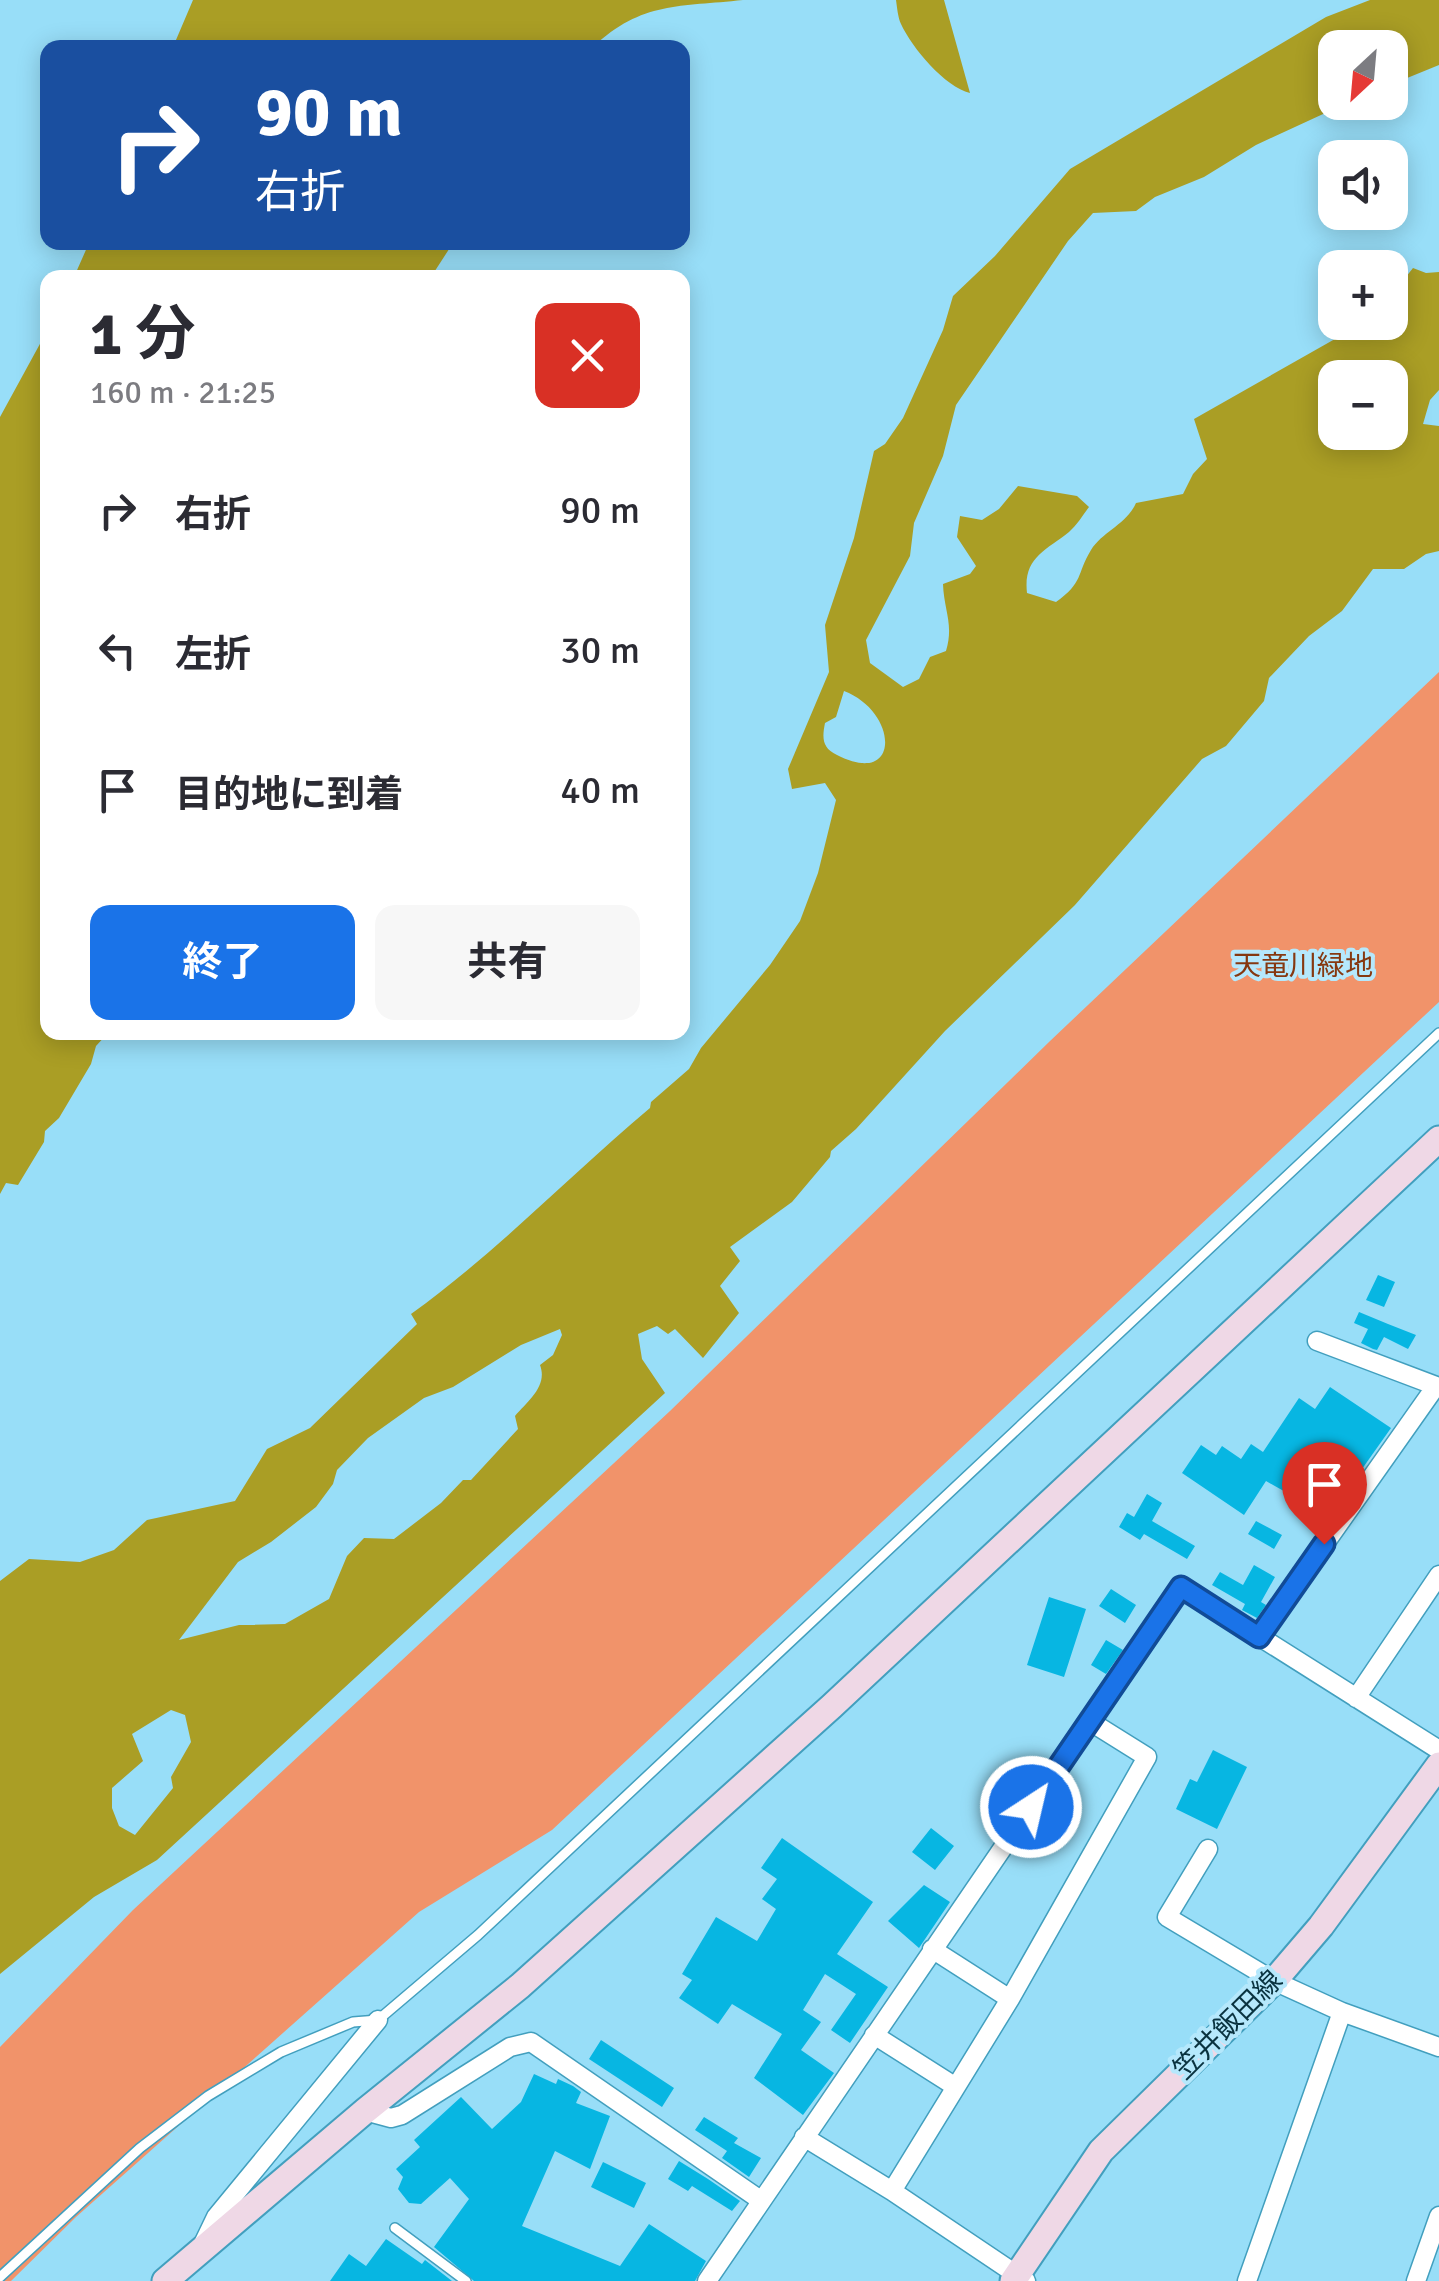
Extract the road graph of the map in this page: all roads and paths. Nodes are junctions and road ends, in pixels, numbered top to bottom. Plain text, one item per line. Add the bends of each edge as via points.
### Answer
1 (1439, 1033) edge
2 (1439, 1139) edge
3 (1317, 1341) dead end
4 (1437, 1386) edge
5 (1439, 1575) edge
6 (1259, 1637) junction
7 (1356, 1698) junction
8 (1091, 1722) junction
9 (1439, 1750) edge
10 (1439, 1764) edge
11 (1208, 1850) dead end
12 (932, 1949) junction
13 (1274, 1981) junction
14 (1010, 1999) junction
15 (1342, 2012) junction
16 (378, 2020) junction
17 (874, 2035) junction
18 (1439, 2047) edge
19 (956, 2087) junction
20 (364, 2111) junction
21 (804, 2137) junction
22 (892, 2191) junction
23 (760, 2199) junction
24 (1439, 2216) edge
25 (395, 2228) dead end
26 (181, 2270) edge
27 (0, 2277) edge
28 (1018, 2279) edge
29 (466, 2281) edge
30 (707, 2281) edge
31 (1248, 2281) edge
32 (1416, 2281) edge

1 - 16 lane via 478,1935
2 - 20 street via 832,1706 520,1986
3 - 4 street
4 - 6 street
5 - 7 street
6 - 7 street
6 - 8 street via 1181,1587
7 - 9 street
8 - 12 street
8 - 14 street via 1147,1757
10 - 13 street, 笠井飯田線
11 - 13 street via 1168,1917
12 - 14 street
12 - 17 street
13 - 15 street
13 - 28 street, 笠井飯田線 via 1102,2151
14 - 19 street
15 - 18 street
15 - 31 street
16 - 26 street via 216,2217
16 - 27 lane via 353,2022 280,2052 208,2096 140,2148
17 - 19 street
17 - 21 street
19 - 22 street
20 - 23 street via 402,2115 510,2047 531,2042
20 - 26 street
21 - 22 street
21 - 23 street
22 - 28 street
23 - 30 street
24 - 32 street
25 - 29 lane

